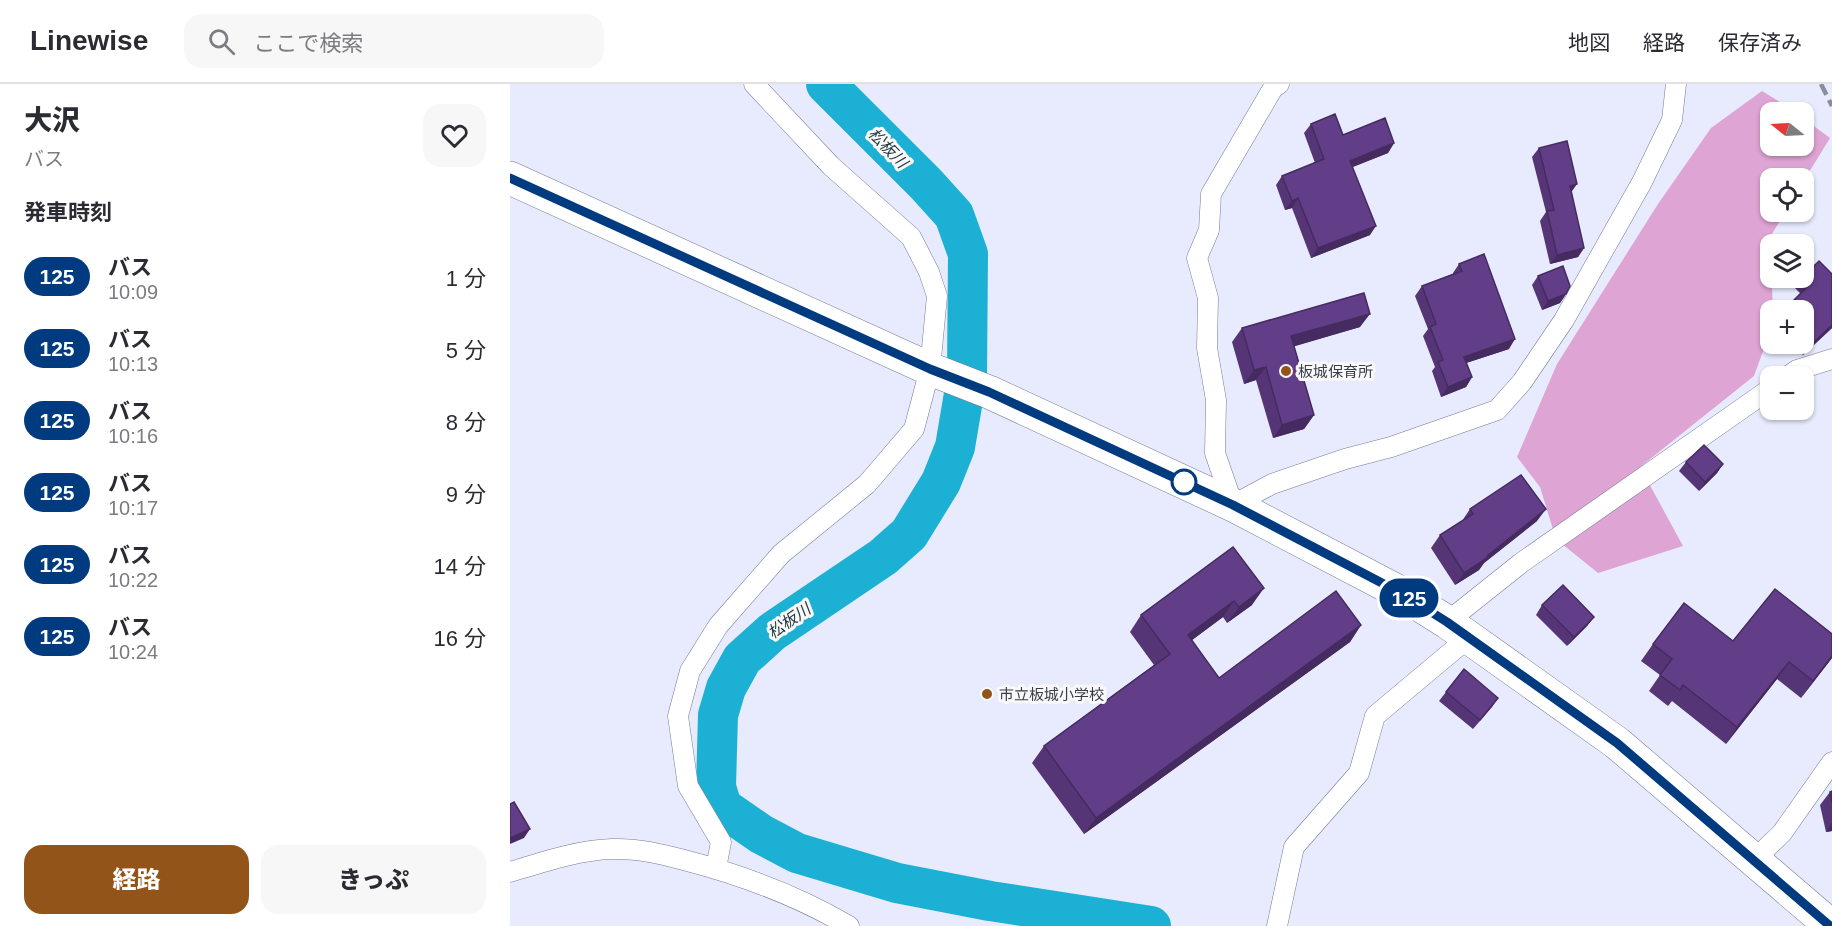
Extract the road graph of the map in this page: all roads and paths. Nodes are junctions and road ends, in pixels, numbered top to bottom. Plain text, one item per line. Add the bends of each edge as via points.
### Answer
1 (754, 84) edge
2 (1278, 84) edge
3 (1676, 84) edge
4 (510, 178) edge
5 (1832, 359) edge
6 (1810, 366) edge
7 (939, 372) junction
8 (1760, 396) edge
9 (1233, 505) junction
10 (1458, 630) junction
11 (1832, 762) edge
12 (1754, 860) junction
13 (716, 868) junction
14 (510, 872) edge
15 (849, 926) edge
16 (1277, 926) edge
17 (1830, 926) edge

1 - 7 street via 831,166 911,237 937,296
2 - 9 street via 1211,194 1209,230 1197,258 1208,298 1207,348 1216,400 1215,453
3 - 9 street via 1672,120 1642,182 1564,320 1522,382 1497,410 1272,484
4 - 7 highway
5 - 6 street
7 - 9 highway
7 - 13 street via 914,429 867,484 781,554 718,626 690,671 678,716 688,786 721,842
8 - 10 street via 1521,563
9 - 10 highway via 1401,593
10 - 12 highway via 1617,743
10 - 16 street via 1375,716 1359,773 1294,848
11 - 12 street via 1782,833
12 - 17 highway
13 - 14 street via 652,852 612,849 555,858
13 - 15 street via 799,899

